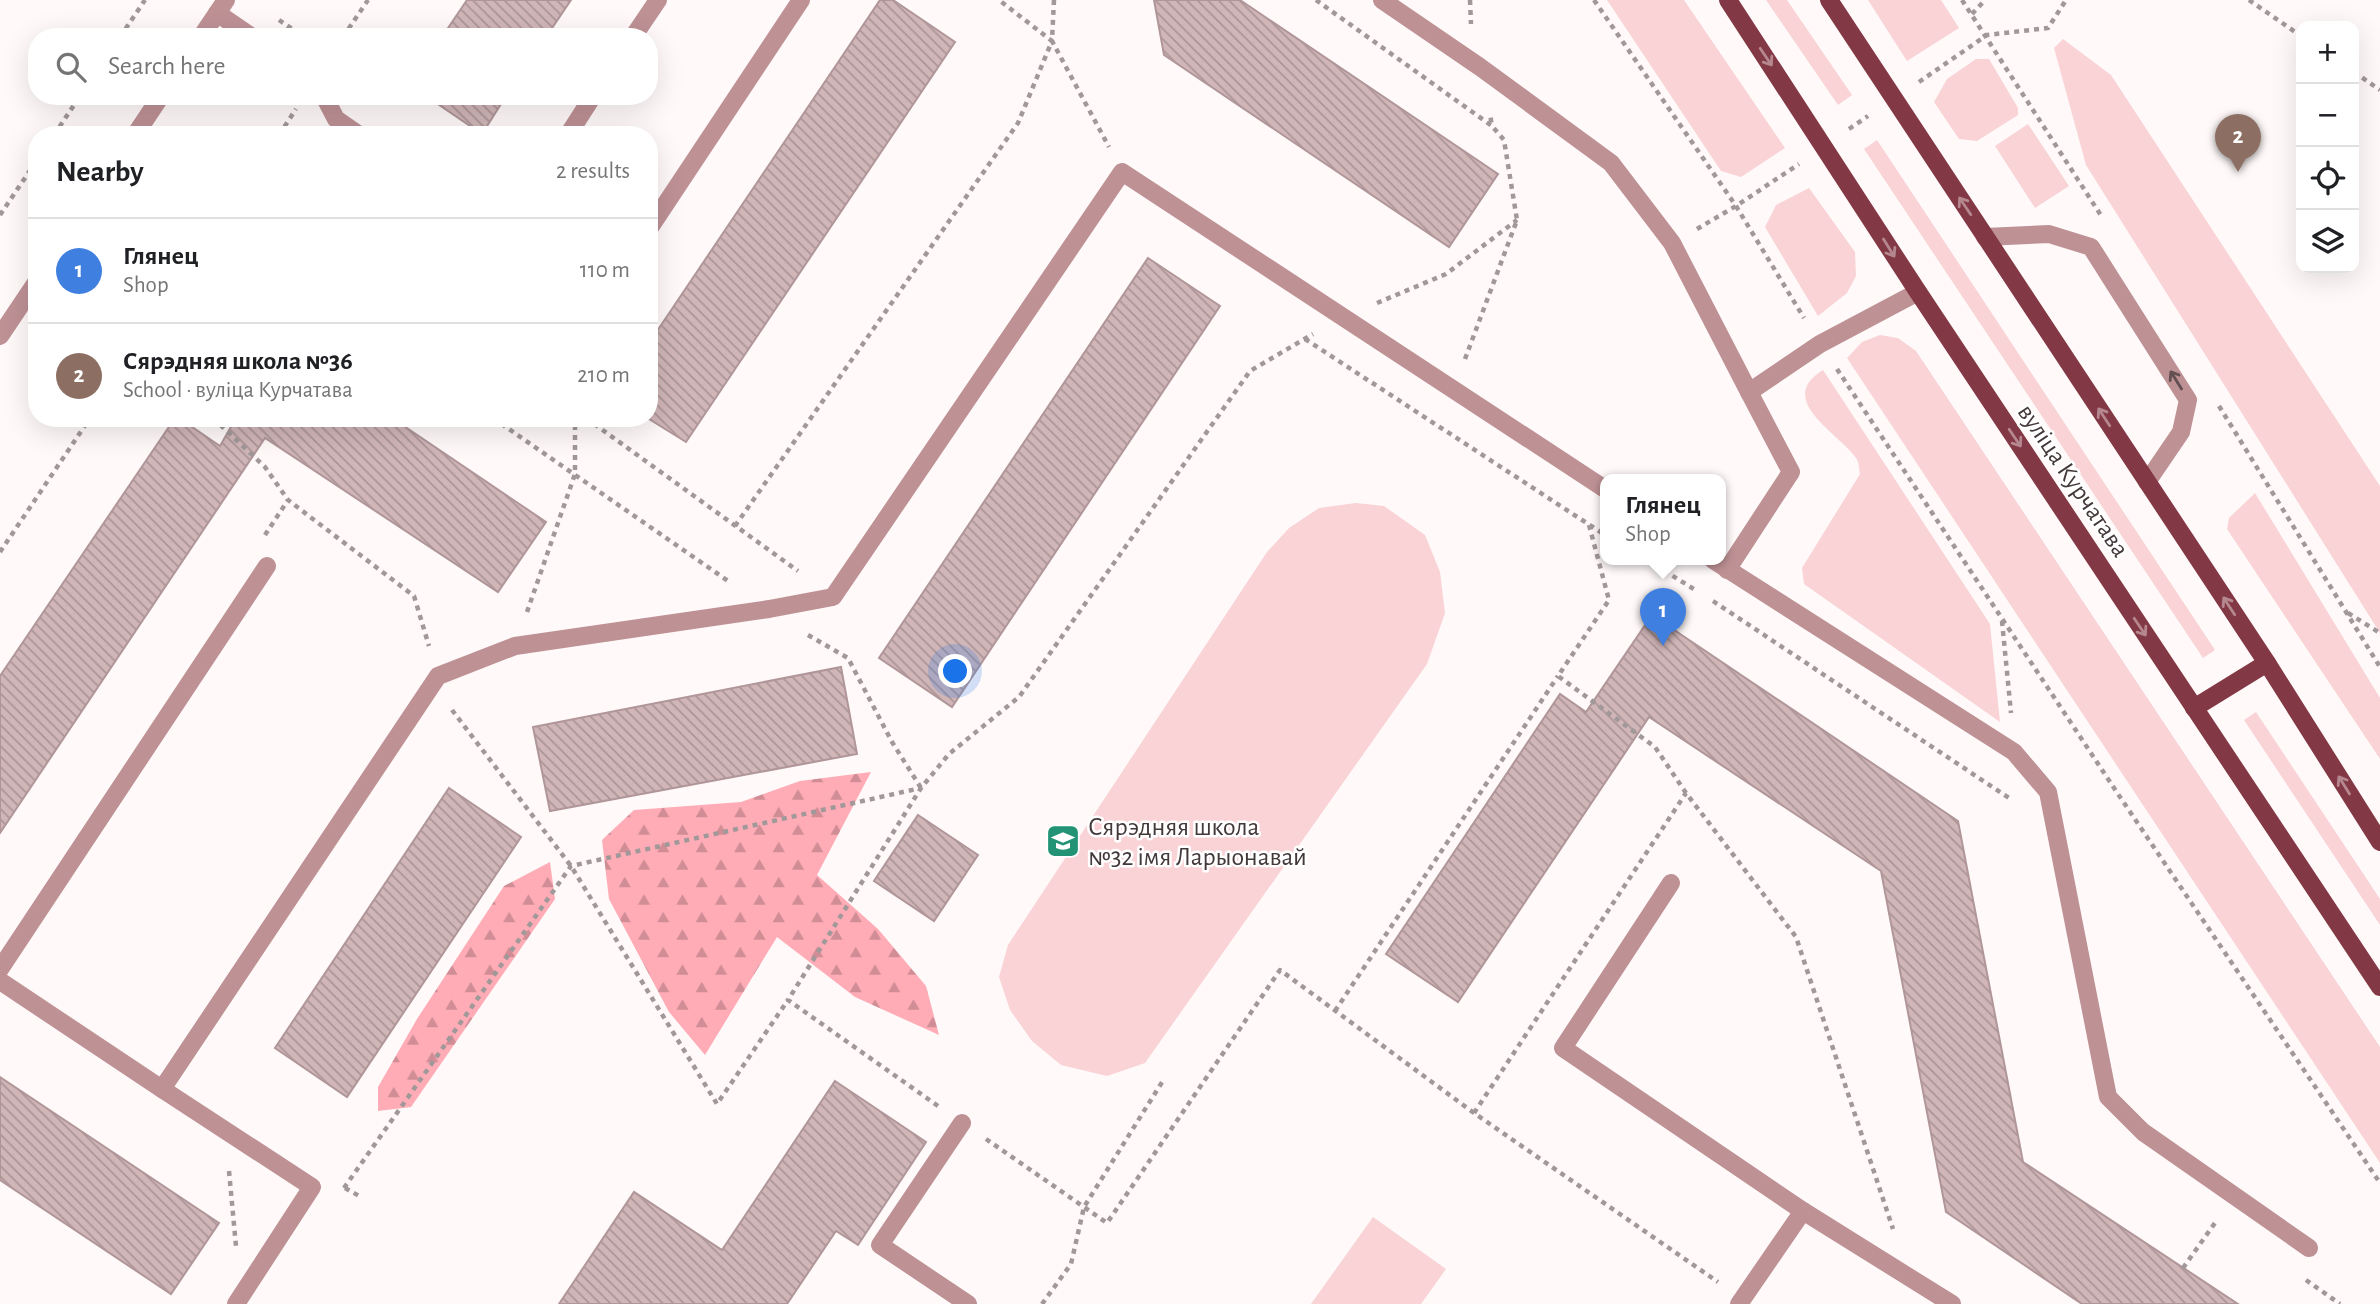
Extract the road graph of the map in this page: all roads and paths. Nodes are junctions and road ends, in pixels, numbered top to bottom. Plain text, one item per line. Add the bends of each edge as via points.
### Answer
1 (145, 0) edge
2 (368, 0) edge
3 (658, 0) edge
4 (801, 0) edge
5 (999, 0) edge
6 (1054, 0) edge
7 (1382, 0) edge
8 (1594, 0) edge
9 (1728, 0) edge
10 (1829, 0) edge
11 (1962, 0) edge
12 (1984, 0) edge
13 (2066, 0) edge
14 (2249, 0) edge
15 (221, 6) edge
16 (1972, 14) junction
17 (126, 28) edge
18 (207, 28) edge
19 (243, 28) edge
20 (349, 28) edge
21 (640, 28) edge
22 (2296, 33) edge
23 (1987, 35) junction
24 (1052, 41) junction
25 (2359, 75) edge
26 (2380, 90) edge
27 (74, 105) edge
28 (155, 105) edge
29 (327, 105) edge
30 (587, 105) edge
31 (298, 106) dead end
32 (60, 126) edge
33 (141, 126) edge
34 (285, 126) edge
35 (333, 126) edge
36 (574, 126) edge
37 (1492, 126) dead end
38 (1122, 172) junction
39 (28, 173) edge
40 (0, 215) edge
41 (658, 215) edge
42 (1517, 220) junction
43 (2106, 223) dead end
44 (1985, 237) junction
45 (1917, 292) junction
46 (28, 294) edge
47 (1342, 317) junction
48 (0, 336) edge
49 (1305, 339) junction
50 (1820, 344) junction
51 (1453, 389) junction
52 (1749, 392) junction
53 (2216, 400) dead end
54 (84, 427) edge
55 (223, 427) edge
56 (575, 427) edge
57 (598, 427) edge
58 (2147, 482) junction
59 (1600, 486) edge
60 (288, 500) dead end
61 (1589, 525) junction
62 (735, 526) junction
63 (1600, 532) edge
64 (0, 552) edge
65 (1726, 557) edge
66 (1655, 565) edge
67 (1720, 565) edge
68 (267, 566) dead end
69 (833, 597) junction
70 (2347, 612) junction
71 (2380, 633) edge
72 (515, 646) junction
73 (2267, 663) junction
74 (2380, 667) edge
75 (1558, 677) junction
76 (2194, 708) junction
77 (915, 778) dead end
78 (922, 788) junction
79 (1686, 793) junction
80 (2018, 804) dead end
81 (2380, 842) edge
82 (571, 866) junction
83 (1671, 883) dead end
84 (0, 969) edge
85 (0, 981) edge
86 (2380, 987) edge
87 (788, 1000) junction
88 (1335, 1011) junction
89 (1164, 1079) dead end
90 (162, 1089) junction
91 (1474, 1113) junction
92 (962, 1123) junction
93 (229, 1167) dead end
94 (2380, 1183) edge
95 (312, 1187) junction
96 (345, 1188) junction
97 (360, 1197) dead end
98 (1084, 1207) junction
99 (1802, 1211) junction
100 (2207, 1212) dead end
101 (2309, 1248) dead end
102 (237, 1256) dead end
103 (2183, 1268) dead end
104 (2295, 1272) dead end
105 (1908, 1276) junction
106 (1740, 1301) edge
107 (2332, 1301) edge
108 (236, 1304) edge
109 (968, 1304) edge
110 (1042, 1304) edge
111 (1952, 1304) edge
112 (2340, 1304) edge

1 - 17 path
2 - 20 path
3 - 21 street
4 - 41 street
5 - 24 path
6 - 24 path
7 - 52 street via 1611,163 1672,243
8 - 50 path via 1736,206
9 -> 45 main road, вуліца Курчатава
44 -> 10 main road
11 - 16 path
12 - 16 path
13 - 23 path via 2048,28
14 - 22 path
15 - 18 street
15 - 19 street
16 - 23 path
23 - 43 path
24 - 38 path
24 - 62 path via 1018,123
25 - 26 path
27 - 32 path
28 - 33 street
29 - 35 street
30 - 36 street
31 - 34 path
37 - 42 path via 1504,140
38 - 47 street
38 - 69 street
39 - 40 path
42 - 47 path via 1446,274
42 - 51 path
58 -> 44 main road
58 -> 44 street via 2181,432 2189,400 2091,247 2049,234
45 - 50 street
45 -> 76 main road, вуліца Курчатава
46 - 48 street
47 - 49 path
47 - 51 street
49 - 61 path
49 - 78 path via 1250,371 1018,697 949,754
50 - 52 street
50 - 94 path
51 - 59 street
52 - 65 street via 1791,472
53 - 70 path
54 - 64 path
55 - 60 path via 265,467
56 - 72 path via 575,474
57 - 62 path
73 -> 58 main road
61 - 63 path
61 - 75 path via 1609,600
62 - 69 path
66 - 80 path
67 - 101 street via 2014,752 2040,782 2048,792 2108,1097 2143,1132
68 - 84 street
69 - 72 street
70 - 71 path
70 - 74 path
72 - 90 street via 438,676
73 - 76 main road
81 -> 73 main road
75 - 79 path via 1655,747
75 - 88 path
76 - 86 main road, вуліца Курчатава
77 - 78 path
78 - 82 path
78 - 87 path
79 - 91 path
79 - 105 path via 1796,937
82 - 87 path via 717,1104
82 - 96 path
83 - 99 street via 1563,1048
85 - 90 street
87 - 92 path
88 - 91 path
88 - 98 path via 1280,970 1107,1223
89 - 98 path
90 - 95 street
91 - 106 path
92 - 98 path
92 - 109 street via 880,1245
93 - 102 path
95 - 96 path
95 - 108 street
96 - 97 path
98 - 110 path via 1071,1264
99 - 105 street
99 - 106 street
100 - 103 path via 2218,1219
104 - 107 path
105 - 111 street
107 - 112 path

